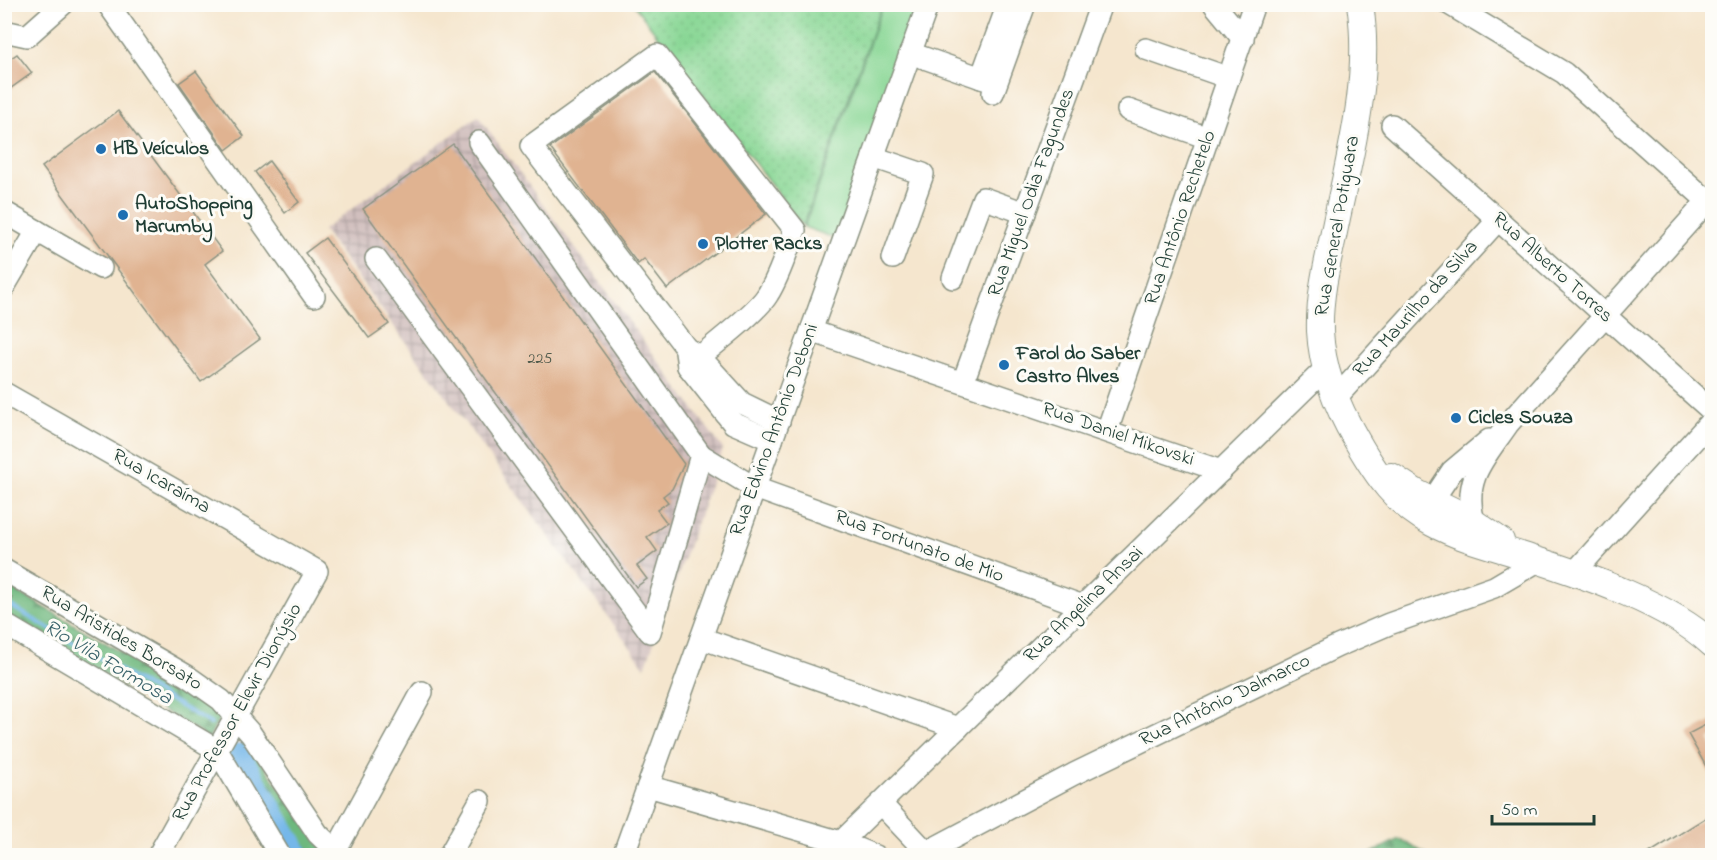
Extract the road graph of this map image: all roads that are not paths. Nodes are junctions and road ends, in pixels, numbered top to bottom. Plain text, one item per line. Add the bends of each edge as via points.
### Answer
1 (63, 4) edge
2 (108, 4) edge
3 (928, 4) edge
4 (1008, 4) edge
5 (1025, 4) edge
6 (1101, 4) edge
7 (1214, 4) edge
8 (1254, 4) edge
9 (1360, 4) edge
10 (1449, 4) edge
11 (4, 31) edge
12 (1243, 39) junction
13 (1146, 49) dead end
14 (910, 53) junction
15 (1229, 78) junction
16 (990, 85) junction
17 (1128, 110) dead end
18 (1392, 125) dead end
19 (1208, 138) junction
20 (479, 142) dead end
21 (873, 157) junction
22 (1711, 201) edge
23 (4, 212) edge
24 (1025, 213) junction
25 (1498, 220) junction
26 (37, 231) junction
27 (893, 258) dead end
28 (376, 259) dead end
29 (100, 268) dead end
30 (953, 278) dead end
31 (4, 287) edge
32 (314, 296) dead end
33 (1605, 316) junction
34 (811, 331) junction
35 (691, 357) junction
36 (1326, 368) junction
37 (963, 382) junction
38 (4, 393) edge
39 (1335, 399) junction
40 (1713, 411) edge
41 (1713, 420) edge
42 (1508, 424) junction
43 (775, 430) junction
44 (1107, 431) junction
45 (1357, 442) junction
46 (701, 455) junction
47 (1221, 471) junction
48 (755, 488) junction
49 (1432, 501) junction
50 (1464, 528) junction
51 (1534, 559) junction
52 (4, 570) edge
53 (317, 571) joint
54 (1573, 574) junction
55 (1083, 606) junction
56 (4, 624) edge
57 (701, 638) junction
58 (1713, 644) edge
59 (422, 692) dead end
60 (236, 716) junction
61 (958, 728) junction
62 (217, 750) junction
63 (648, 786) junction
64 (480, 801) dead end
65 (881, 804) junction
66 (841, 842) junction
67 (338, 854) edge
68 (925, 854) edge
69 (159, 855) edge
70 (280, 855) edge
71 (449, 855) edge
72 (627, 855) edge
73 (875, 855) edge

1 - 11 street via 27,36
2 - 32 street
3 - 14 street, Rua Edvino Antônio Deboni
4 - 16 street
5 - 16 street
6 - 24 street, Rua Miguel Odia Fagundes
7 - 12 street
8 - 12 street, Rua Antônio Rechetelo
9 - 36 main road, Rua General Potiguara via 1364,44 1361,97 1321,302 1320,333
10 - 22 street via 1564,73
12 - 15 street, Rua Antônio Rechetelo
13 - 15 street
14 - 16 street
14 - 21 street, Rua Edvino Antônio Deboni
15 - 19 street, Rua Antônio Rechetelo
17 - 19 street
18 - 25 street, Rua Alberto Torres
19 - 44 street, Rua Antônio Rechetelo
20 - 46 street
21 - 27 street via 922,174
21 - 34 street, Rua Edvino Antônio Deboni
22 - 33 street
23 - 26 street
24 - 30 street via 983,198
24 - 37 street, Rua Miguel Odia Fagundes
25 - 33 street, Rua Alberto Torres
25 - 39 street, Rua Maurilho da Silva
26 - 29 street
26 - 31 street
28 - 46 street via 650,632
33 - 40 street, Rua Alberto Torres
33 - 42 street
34 - 37 street, Rua Daniel Mikovski
34 - 43 street, Rua Edvino Antônio Deboni
35 - 35 street via 531,146 657,56 795,230 768,296
35 - 43 street via 734,423
36 - 39 main road, Rua General Potiguara
36 - 47 street, Rua Angelina Ansai
37 - 44 street, Rua Daniel Mikovski
38 - 53 street, Rua Icaraíma
39 - 45 main road, Rua General Potiguara
41 - 54 street
42 - 49 street via 1452,471
42 - 50 street via 1471,483
43 - 48 street, Rua Edvino Antônio Deboni
44 - 47 street, Rua Daniel Mikovski
45 - 49 main road, Rua General Potiguara via 1395,479
45 - 50 main road, Rua General Potiguara via 1378,477 1403,505
46 - 48 street, Rua Fortunato de Mio
47 - 55 street, Rua Angelina Ansai
48 - 55 street, Rua Fortunato de Mio
48 - 57 street, Rua Edvino Antônio Deboni
49 - 50 main road
50 - 51 main road, Rua General Potiguara
51 - 54 main road, Rua General Potiguara
51 - 68 street, Rua Antônio Dalmarco via 1494,587 1338,646 1074,774
52 - 60 street, Rua Aristides Borsato via 187,676
53 - 60 street, Rua Professor Elevir Dionýsio
54 - 58 main road, Rua General Potiguara via 1659,608
55 - 61 street, Rua Angelina Ansai
56 - 62 street
57 - 61 street
57 - 63 street, Rua Edvino Antônio Deboni
59 - 67 street
60 - 62 street, Rua Professor Elevir Dionýsio
60 - 67 street, Rua Aristides Borsato via 309,822
61 - 65 street, Rua Angelina Ansai
62 - 69 street, Rua Professor Elevir Dionýsio
62 - 70 street
63 - 66 street
63 - 72 street, Rua Edvino Antônio Deboni
64 - 71 street
65 - 66 street, Rua Angelina Ansai
65 - 68 street
66 - 73 street

